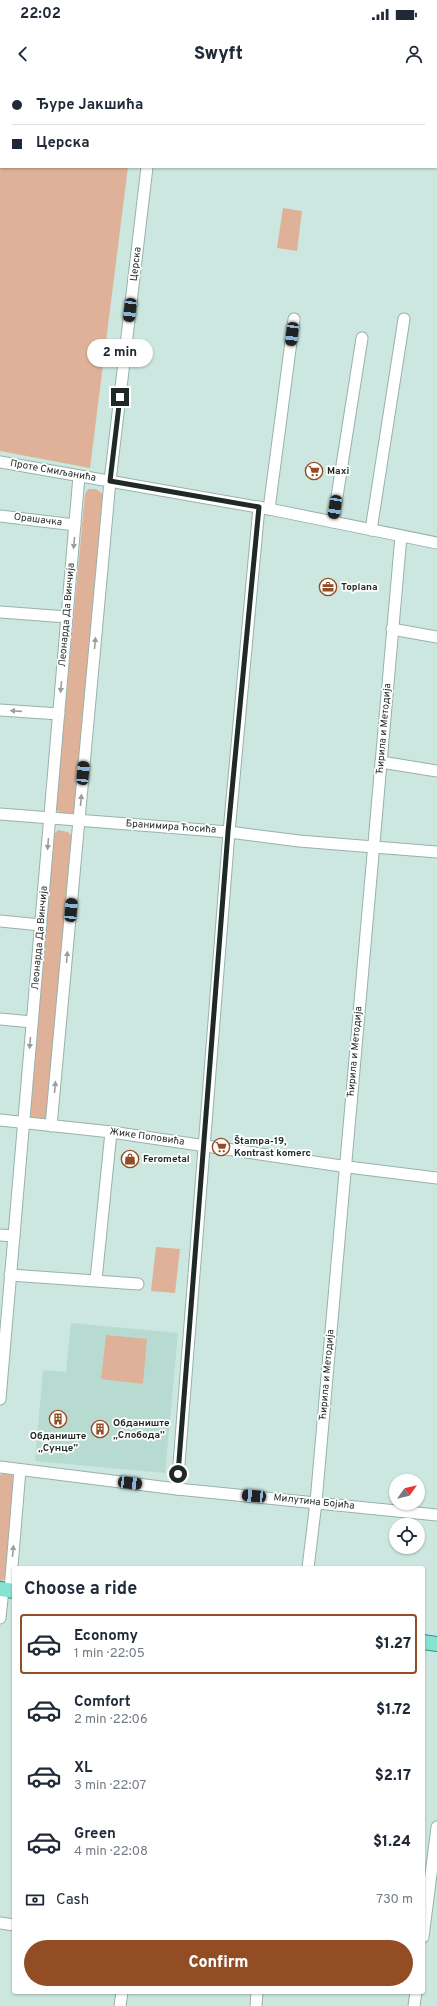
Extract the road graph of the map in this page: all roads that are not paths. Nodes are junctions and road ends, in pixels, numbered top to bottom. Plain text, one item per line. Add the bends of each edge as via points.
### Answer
1 (147, 168) edge
2 (294, 319) dead end
3 (404, 319) dead end
4 (362, 338) dead end
5 (0, 462) edge
6 (79, 476) junction
7 (110, 481) junction
8 (264, 508) junction
9 (0, 516) edge
10 (333, 522) junction
11 (75, 525) junction
12 (371, 530) junction
13 (401, 536) junction
14 (437, 543) edge
15 (0, 612) edge
16 (67, 617) junction
17 (392, 629) junction
18 (437, 637) edge
19 (0, 710) edge
20 (59, 714) junction
21 (381, 762) junction
22 (437, 771) edge
23 (0, 814) edge
24 (50, 818) junction
25 (79, 820) junction
26 (228, 832) junction
27 (373, 846) junction
28 (437, 852) edge
29 (0, 921) edge
30 (41, 925) junction
31 (0, 1019) edge
32 (32, 1022) junction
33 (0, 1120) edge
34 (23, 1123) junction
35 (51, 1126) junction
36 (111, 1132) junction
37 (203, 1145) junction
38 (344, 1166) junction
39 (437, 1178) edge
40 (0, 1235) edge
41 (14, 1236) junction
42 (10, 1275) junction
43 (96, 1280) junction
44 (138, 1284) dead end
45 (2, 1352) edge
46 (0, 1399) edge
47 (0, 1467) edge
48 (20, 1470) junction
49 (177, 1489) junction
50 (316, 1502) junction
51 (437, 1515) edge
52 (308, 1566) edge
53 (7, 1590) edge
54 (0, 1618) edge
55 (425, 1642) edge
56 (437, 1644) edge
57 (437, 1827) edge
58 (425, 1921) edge
59 (0, 1923) edge
60 (12, 1925) edge
61 (122, 1994) edge
62 (257, 1994) edge
63 (416, 1994) edge
64 (120, 2006) edge
65 (256, 2006) edge
66 (414, 2006) edge

1 - 7 street, Церска
2 - 8 street
3 - 12 street
4 - 10 street
5 - 6 street, Проте Смиљанића
6 - 7 street, Проте Смиљанића
6 - 11 street, Леонарда Да Винчија
7 - 8 street, Проте Смиљанића
25 -> 7 street
8 - 10 street, Проте Смиљанића
8 - 26 street
9 - 11 street, Орашачка
10 - 12 street, Проте Смиљанића
11 -> 16 street, Леонарда Да Винчија
12 - 13 street, Проте Смиљанића
13 - 14 street, Проте Смиљанића
13 - 17 street, Ћирила и Методија
15 - 16 street
16 -> 20 street, Леонарда Да Винчија
17 - 18 street
17 - 21 street, Ћирила и Методија
20 -> 19 street
20 - 24 street, Леонарда Да Винчија
21 - 22 street
21 - 27 street, Ћирила и Методија
23 - 24 street, Бранимира Ћосића
24 - 25 street, Бранимира Ћосића
24 -> 30 street, Леонарда Да Винчија
25 - 26 street, Бранимира Ћосића
35 -> 25 street
26 - 27 street, Бранимира Ћосића via 299,841
26 - 37 street
27 - 28 street, Бранимира Ћосића
27 - 38 street, Ћирила и Методија
29 - 30 street
30 - 32 street, Леонарда Да Винчија
31 - 32 street
32 -> 34 street, Леонарда Да Винчија
33 - 34 street, Жике Поповића
34 - 35 street, Жике Поповића
34 - 41 street, Леонарда Да Винчија
35 - 36 street, Жике Поповића
36 - 37 street, Жике Поповића
36 - 43 street
37 - 38 street, Жике Поповића
37 - 49 street
38 - 39 street, Жике Поповића
38 - 50 street, Ћирила и Методија
40 - 41 street
41 - 42 street, Леонарда Да Винчија
42 - 43 street
42 - 45 street, Леонарда Да Винчија
43 - 44 street
45 - 46 street, Леонарда Да Винчија
47 - 48 street, Милутина Бојића
48 - 49 street, Милутина Бојића
53 -> 48 street
49 - 50 street, Милутина Бојића
50 - 51 street, Милутина Бојића
50 - 52 street, Ћирила и Методија
53 - 54 street
55 - 56 main road
57 - 58 street
59 - 60 street
61 - 64 street
62 - 65 street
63 - 66 street

